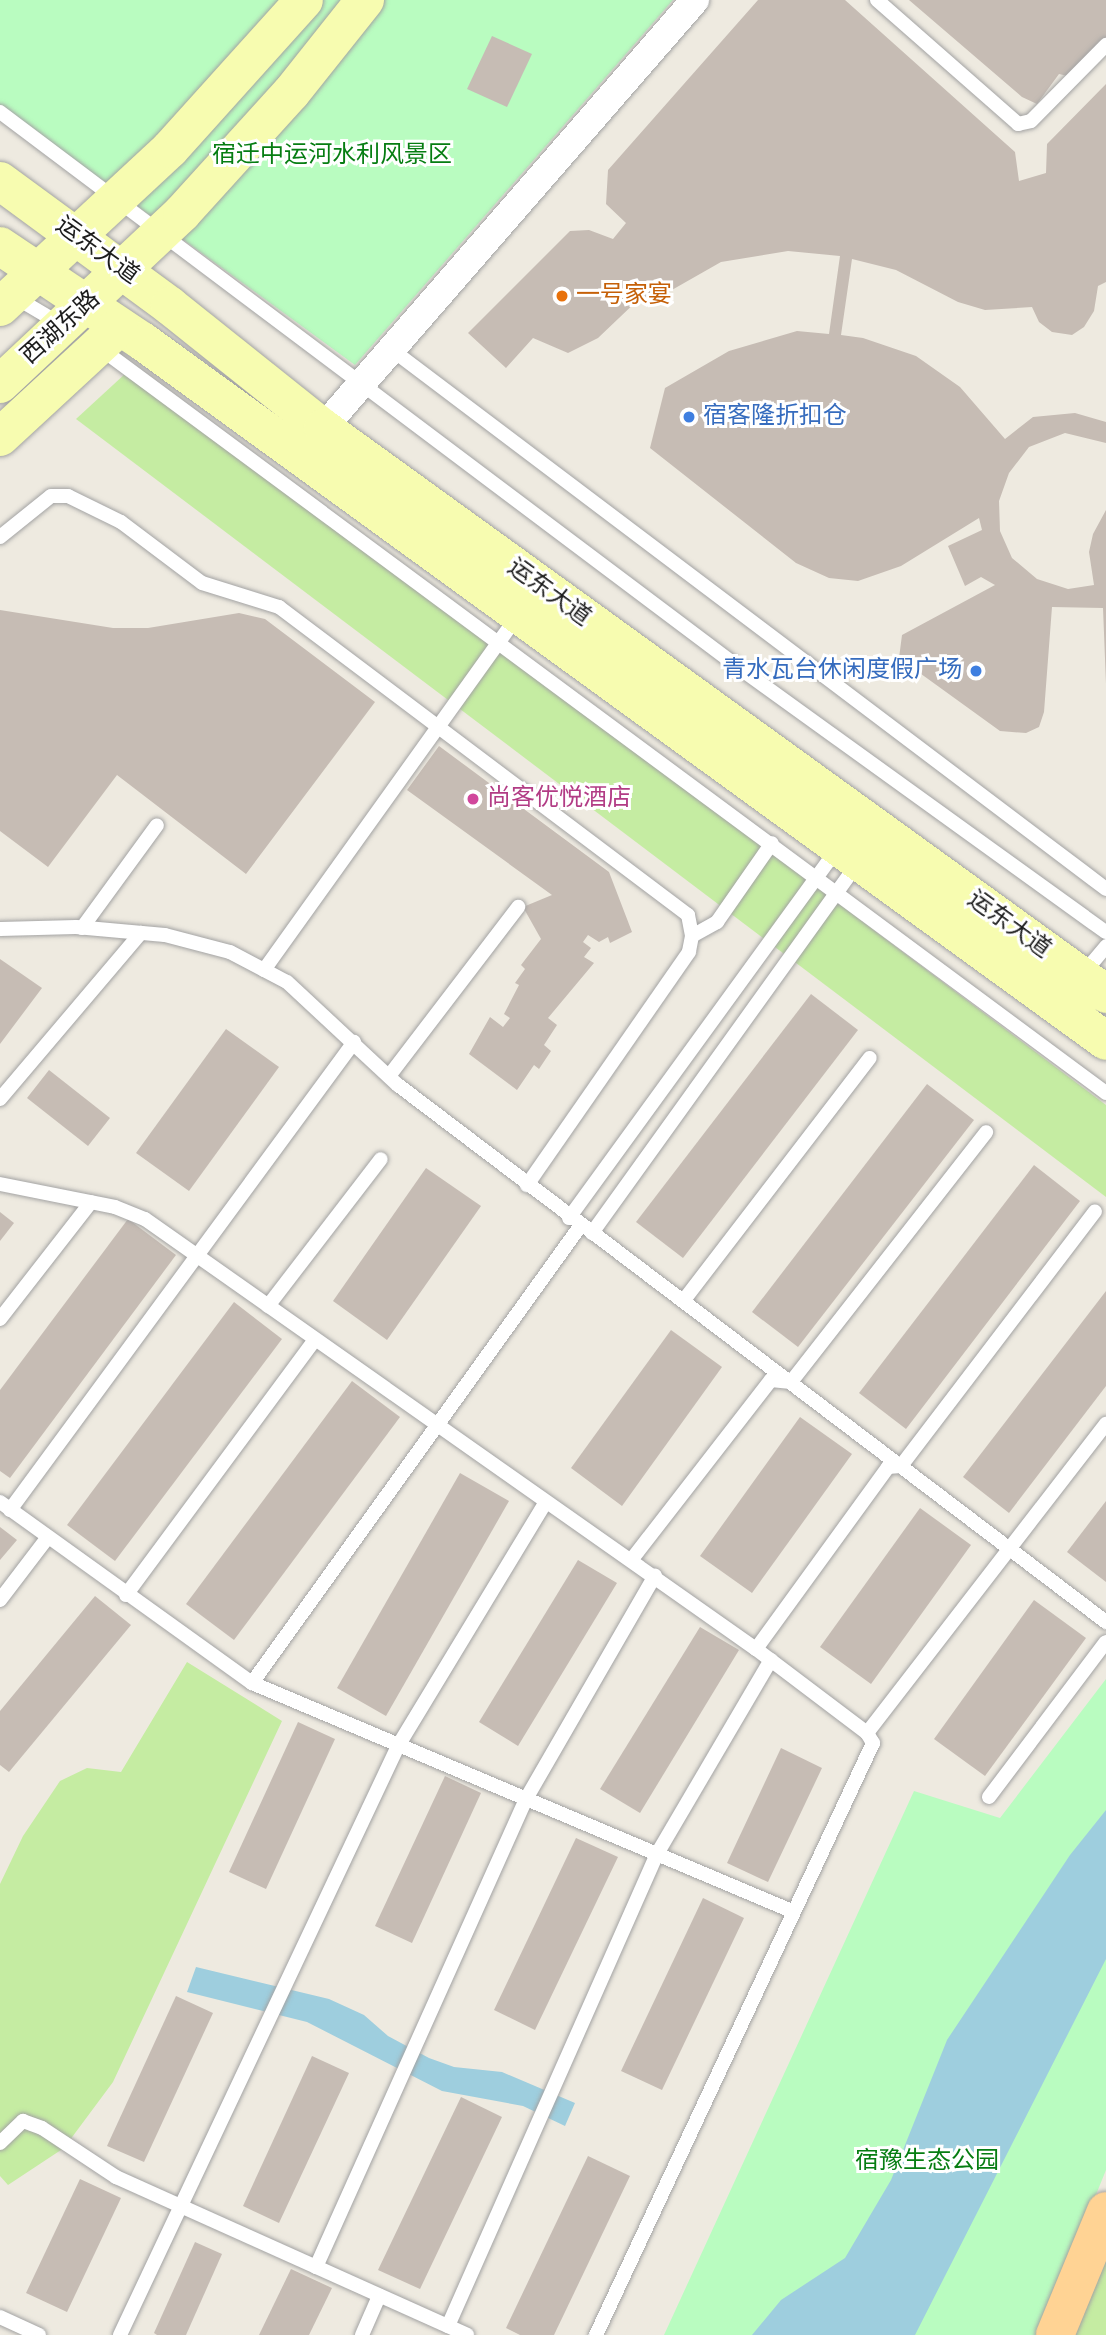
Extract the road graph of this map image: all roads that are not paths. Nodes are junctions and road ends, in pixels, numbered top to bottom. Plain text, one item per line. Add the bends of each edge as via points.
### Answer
1 (304, 0) edge
2 (365, 0) edge
3 (695, 0) edge
4 (877, 0) edge
5 (1106, 45) edge
6 (0, 112) edge
7 (0, 181) edge
8 (115, 197) junction
9 (163, 232) junction
10 (75, 236) junction
11 (0, 246) edge
12 (124, 271) junction
13 (13, 291) edge
14 (88, 329) junction
15 (391, 349) junction
16 (361, 383) junction
17 (0, 384) edge
18 (323, 428) junction
19 (0, 437) edge
20 (0, 537) edge
21 (509, 628) junction
22 (438, 726) junction
23 (157, 825) dead end
24 (772, 843) junction
25 (850, 853) junction
26 (817, 878) junction
27 (1106, 889) edge
28 (836, 894) junction
29 (518, 907) dead end
30 (82, 928) junction
31 (0, 929) edge
32 (1106, 932) edge
33 (141, 933) junction
34 (692, 936) junction
35 (1106, 946) edge
36 (264, 970) junction
37 (1093, 985) edge
38 (1106, 1041) edge
39 (354, 1042) junction
40 (870, 1058) dead end
41 (389, 1076) junction
42 (1106, 1093) edge
43 (0, 1099) edge
44 (986, 1132) dead end
45 (381, 1159) dead end
46 (0, 1184) edge
47 (527, 1185) junction
48 (91, 1202) junction
49 (1095, 1211) dead end
50 (581, 1226) junction
51 (197, 1256) junction
52 (684, 1300) junction
53 (268, 1306) junction
54 (0, 1319) edge
55 (314, 1340) junction
56 (791, 1382) junction
57 (1106, 1424) edge
58 (434, 1426) junction
59 (901, 1465) junction
60 (545, 1503) junction
61 (5, 1506) edge
62 (48, 1537) junction
63 (1009, 1549) junction
64 (632, 1559) junction
65 (655, 1576) junction
66 (126, 1595) junction
67 (0, 1600) edge
68 (1106, 1622) edge
69 (1106, 1643) edge
70 (756, 1648) junction
71 (771, 1660) junction
72 (251, 1683) junction
73 (867, 1732) junction
74 (398, 1746) junction
75 (989, 1797) dead end
76 (526, 1799) junction
77 (657, 1854) junction
78 (794, 1912) junction
79 (0, 2143) edge
80 (180, 2206) junction
81 (1106, 2211) edge
82 (316, 2267) junction
83 (379, 2296) junction
84 (0, 2317) edge
85 (448, 2326) junction
86 (39, 2335) edge
87 (120, 2335) edge
88 (362, 2335) edge
89 (467, 2335) edge
90 (596, 2335) edge
91 (1055, 2335) edge

1 - 8 main road via 170,149
2 - 9 main road, 西湖东路 via 291,93
3 - 15 street
4 - 5 lane via 1018,124 1031,121
6 - 8 lane
7 - 10 main road, 运东大道
8 - 9 lane
8 - 10 main road
9 - 12 main road, 西湖东路
9 - 16 lane
10 - 12 main road, 运东大道
10 - 13 main road
11 - 13 main road, 运东大道
12 - 14 main road, 西湖东路
12 - 18 main road, 运东大道
13 - 14 main road, 运东大道
14 - 17 main road, 西湖东路
14 - 19 main road
14 - 21 main road, 运东大道
15 - 16 street
15 - 27 lane
16 - 18 street
16 - 32 lane via 734,664
18 - 37 main road, 运东大道
20 - 22 lane via 51,496 88,504 121,522 202,583 279,607
21 - 22 lane
21 - 24 lane
21 - 25 main road, 运东大道
22 - 34 lane via 688,915
22 - 36 lane
23 - 30 lane
24 - 26 lane
24 - 34 lane via 717,922
25 - 26 lane
25 - 28 lane
25 - 38 main road, 运东大道
26 - 28 lane
26 - 50 lane
28 - 42 lane
28 - 50 lane
29 - 41 lane
30 - 31 lane
30 - 33 lane
33 - 36 lane via 230,952
33 - 43 lane
34 - 47 lane via 689,952
35 - 37 lane
36 - 39 lane via 287,982
39 - 41 lane
39 - 51 lane
40 - 52 lane
41 - 47 lane
44 - 56 lane
45 - 53 lane
46 - 48 lane
47 - 50 lane
48 - 51 lane via 145,1219
48 - 54 lane
49 - 59 lane
50 - 52 lane
50 - 58 lane
51 - 53 lane
51 - 61 lane
52 - 56 lane
53 - 55 lane
55 - 58 lane
55 - 66 lane
56 - 59 lane
56 - 64 lane via 771,1380
57 - 63 lane
58 - 60 lane
58 - 72 lane
59 - 63 lane
59 - 70 lane via 888,1467
60 - 64 lane
60 - 74 lane
61 - 62 lane
62 - 66 lane
62 - 67 lane
63 - 68 lane
63 - 73 lane
64 - 65 lane
65 - 70 lane
65 - 76 lane
66 - 72 lane
69 - 75 lane
70 - 71 lane
71 - 73 lane
71 - 77 lane
72 - 74 lane
73 - 78 lane via 873,1743
74 - 76 lane
74 - 80 lane
76 - 77 lane
76 - 82 lane
77 - 78 lane
77 - 85 lane
78 - 90 lane
79 - 80 lane via 23,2121 42,2128 116,2177
80 - 82 lane
80 - 87 lane
81 - 91 main road
82 - 83 lane
83 - 85 lane
83 - 88 lane
84 - 86 lane
85 - 89 lane

